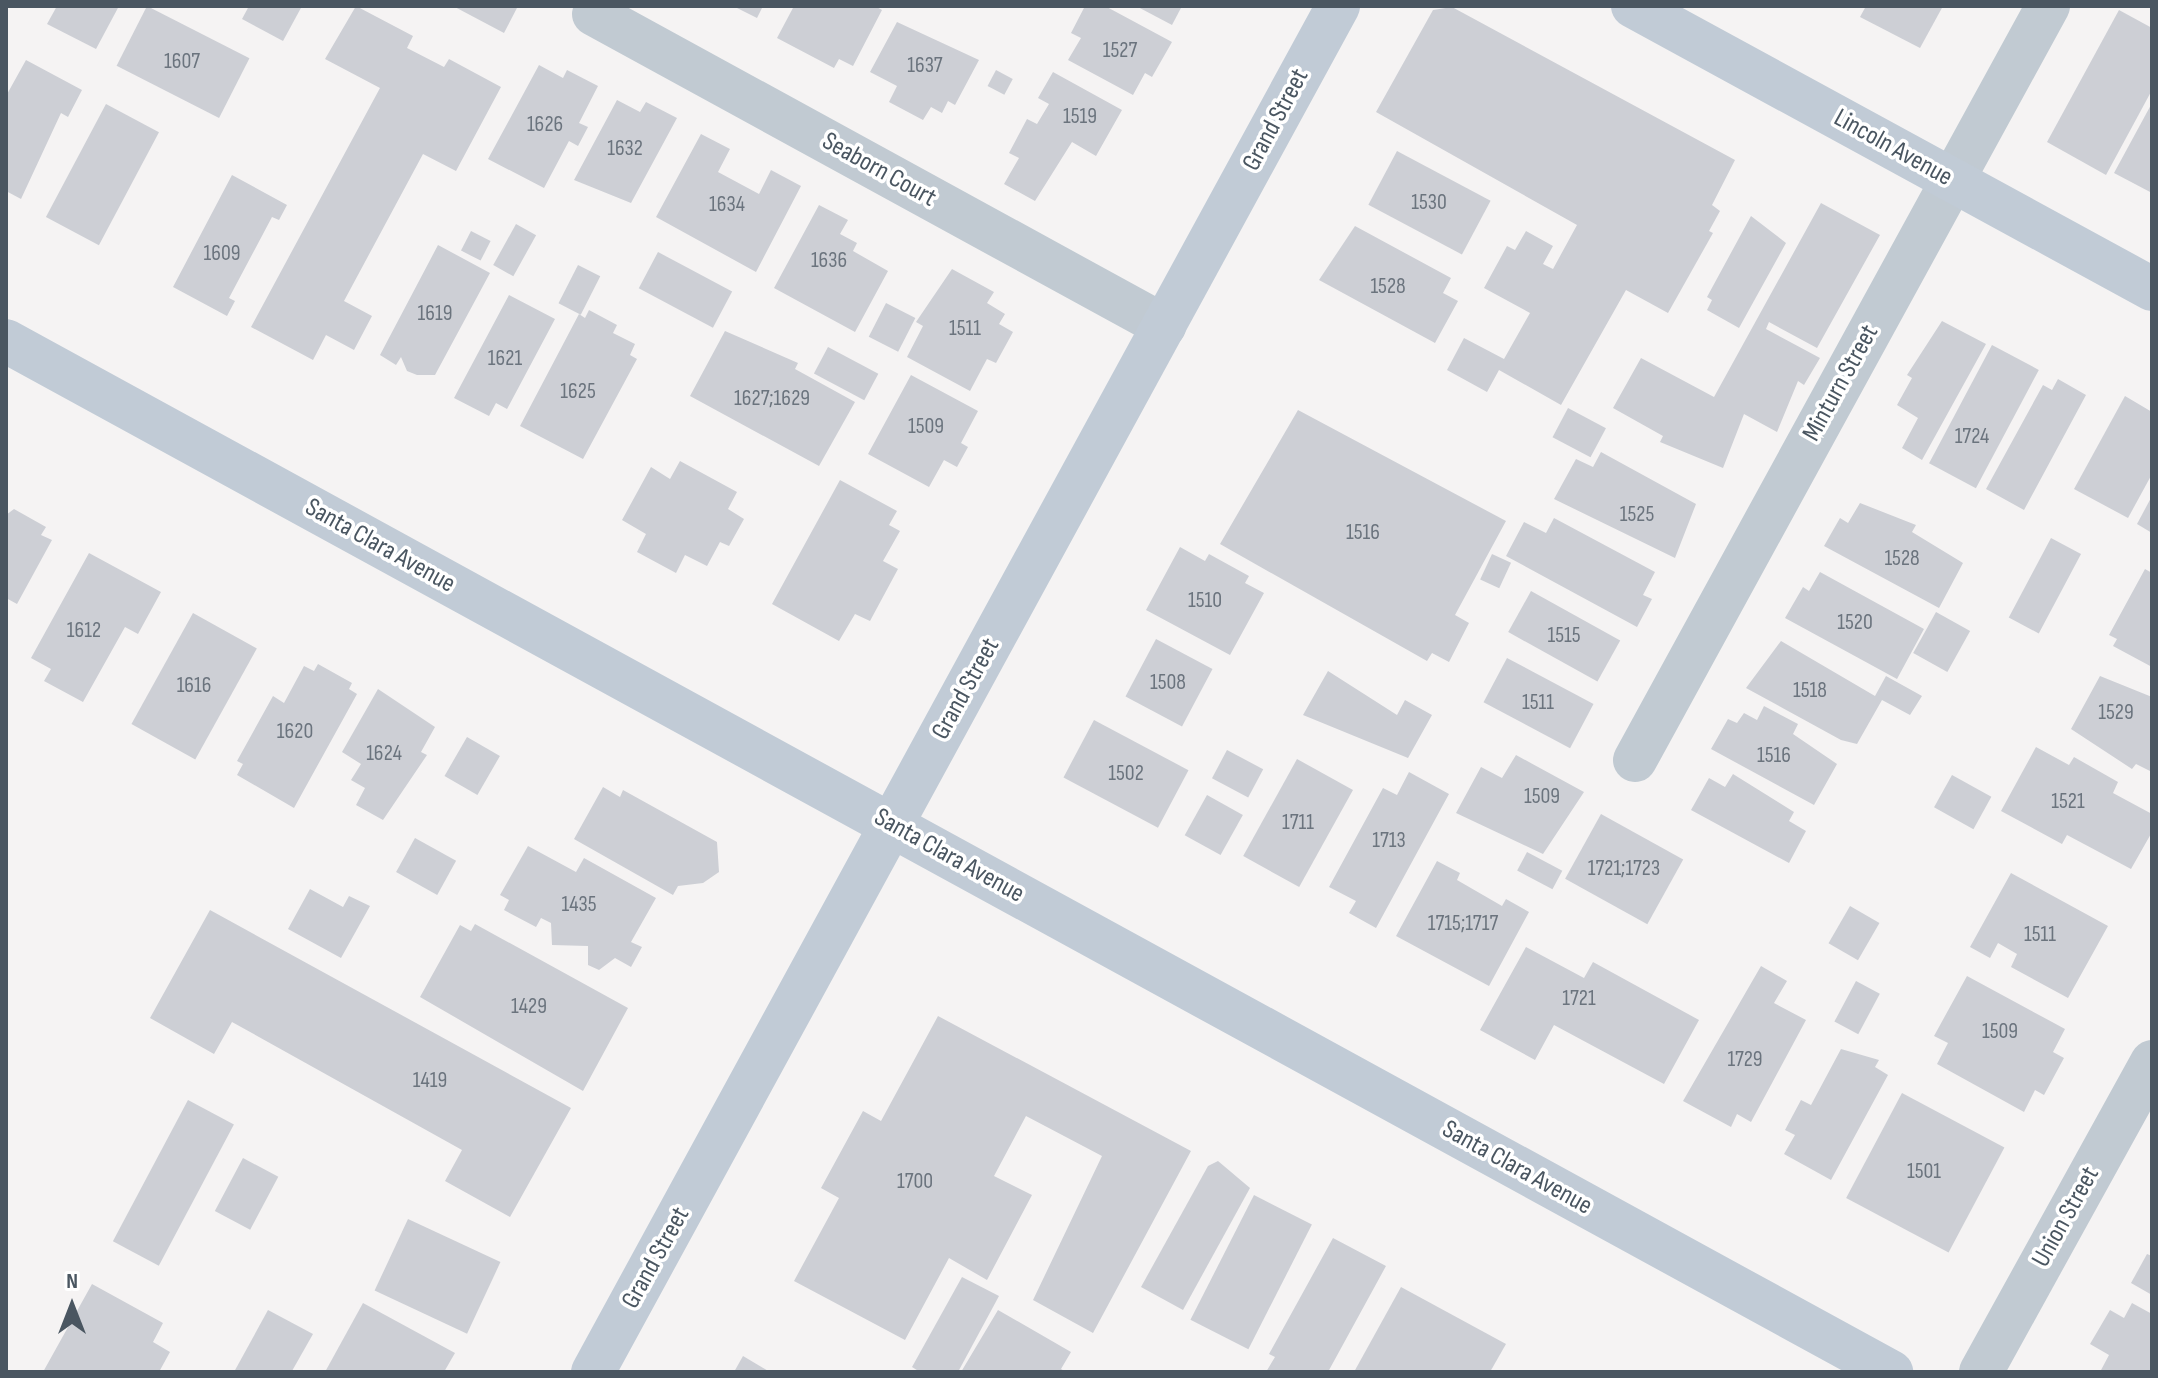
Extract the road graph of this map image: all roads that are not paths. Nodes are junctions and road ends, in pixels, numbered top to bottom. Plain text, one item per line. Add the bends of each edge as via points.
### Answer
1 (1338, 6) edge
2 (1633, 6) edge
3 (2048, 6) edge
4 (594, 14) dead end
5 (1952, 180) junction
6 (2152, 289) edge
7 (1164, 326) junction
8 (6, 341) edge
9 (1635, 760) dead end
10 (892, 824) junction
11 (2152, 1062) edge
12 (593, 1372) edge
13 (1891, 1372) edge
14 (1981, 1372) edge

1 - 7 street, Grand Street
2 - 5 street, Lincoln Avenue
3 - 5 street, Minturn Street
4 - 7 street, Seaborn Court
5 - 6 street, Lincoln Avenue
5 - 9 street, Minturn Street
7 - 10 street, Grand Street
8 - 10 street, Santa Clara Avenue
10 - 12 street, Grand Street
10 - 13 street, Santa Clara Avenue
11 - 14 street, Union Street

